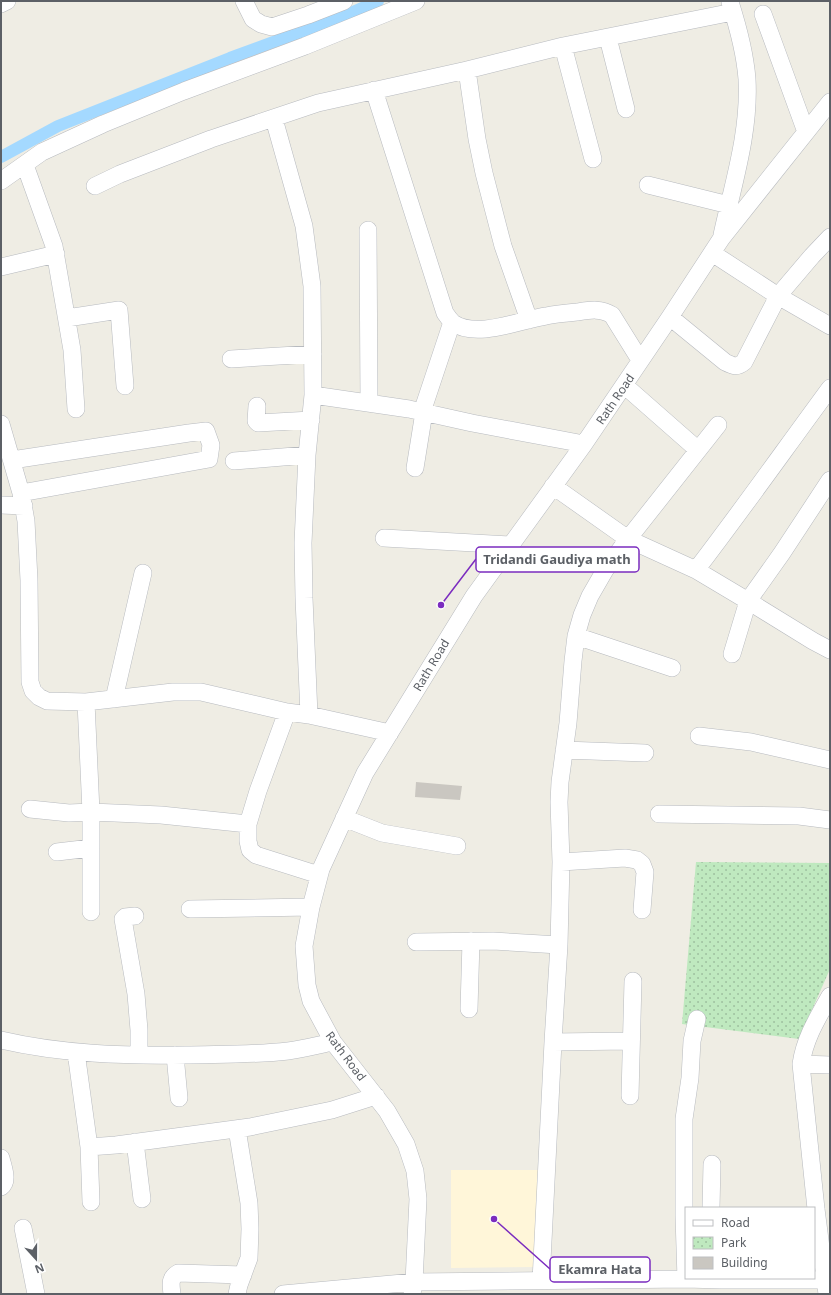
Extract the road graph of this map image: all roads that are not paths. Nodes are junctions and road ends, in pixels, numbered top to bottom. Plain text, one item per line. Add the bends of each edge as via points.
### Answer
1 (8, 1) edge
2 (244, 1) edge
3 (344, 1) edge
4 (416, 1) edge
5 (1, 4) edge
6 (732, 6) edge
7 (763, 14) dead end
8 (608, 38) junction
9 (563, 46) junction
10 (467, 70) junction
11 (374, 90) junction
12 (829, 105) edge
13 (626, 109) dead end
14 (274, 118) junction
15 (806, 132) junction
16 (593, 159) dead end
17 (25, 165) junction
18 (1, 181) edge
19 (648, 185) dead end
20 (95, 186) dead end
21 (729, 205) junction
22 (368, 230) dead end
23 (830, 237) edge
24 (716, 246) junction
25 (56, 254) junction
26 (1, 267) edge
27 (778, 296) junction
28 (670, 317) junction
29 (67, 318) junction
30 (529, 320) junction
31 (452, 322) junction
32 (830, 326) edge
33 (313, 354) junction
34 (231, 359) dead end
35 (640, 360) junction
36 (624, 385) junction
37 (125, 386) dead end
38 (830, 388) edge
39 (313, 395) junction
40 (369, 402) junction
41 (257, 406) dead end
42 (76, 409) dead end
43 (423, 412) junction
44 (311, 420) junction
45 (718, 425) dead end
46 (1, 428) edge
47 (584, 444) junction
48 (698, 450) junction
49 (308, 455) junction
50 (12, 460) junction
51 (234, 462) dead end
52 (415, 468) dead end
53 (830, 480) edge
54 (553, 486) junction
55 (825, 497) edge
56 (22, 500) junction
57 (1, 505) edge
58 (384, 538) dead end
59 (628, 539) junction
60 (510, 545) junction
61 (696, 570) junction
62 (143, 573) dead end
63 (748, 601) junction
64 (576, 636) junction
65 (830, 650) edge
66 (732, 654) dead end
67 (672, 668) dead end
68 (114, 699) junction
69 (86, 702) junction
70 (287, 712) junction
71 (308, 715) junction
72 (390, 733) junction
73 (700, 736) dead end
74 (564, 750) junction
75 (645, 753) dead end
76 (830, 760) edge
77 (30, 809) dead end
78 (91, 812) junction
79 (659, 814) dead end
80 (344, 818) junction
81 (830, 820) edge
82 (248, 824) junction
83 (457, 846) dead end
84 (91, 848) junction
85 (57, 852) dead end
86 (561, 862) junction
87 (319, 875) junction
88 (311, 907) junction
89 (190, 909) dead end
90 (642, 910) dead end
91 (90, 912) dead end
92 (135, 916) dead end
93 (471, 941) junction
94 (416, 942) dead end
95 (560, 946) junction
96 (633, 981) dead end
97 (830, 996) edge
98 (469, 1009) dead end
99 (697, 1020) dead end
100 (1, 1040) edge
101 (630, 1041) junction
102 (332, 1042) junction
103 (553, 1042) junction
104 (76, 1052) junction
105 (139, 1055) junction
106 (175, 1055) junction
107 (801, 1064) junction
108 (830, 1065) edge
109 (376, 1096) junction
110 (630, 1096) dead end
111 (179, 1098) dead end
112 (237, 1129) junction
113 (135, 1142) junction
114 (89, 1146) junction
115 (1, 1158) edge
116 (712, 1164) dead end
117 (1, 1187) edge
118 (142, 1199) dead end
119 (91, 1202) dead end
120 (711, 1207) edge
121 (23, 1228) dead end
122 (685, 1248) edge
123 (243, 1275) junction
124 (686, 1279) joint
125 (541, 1281) junction
126 (715, 1283) edge
127 (826, 1287) edge
128 (413, 1288) edge
129 (36, 1294) edge
130 (172, 1294) edge
131 (237, 1294) edge
132 (283, 1294) edge

1 - 5 street
2 - 3 street via 253,19 272,27
4 - 17 street via 103,124 42,152
6 - 8 street
6 - 21 street via 742,48 746,106 743,142
7 - 15 street
8 - 9 street
8 - 13 street
9 - 10 street
9 - 16 street
10 - 11 street
10 - 30 street via 487,186 503,246
11 - 14 street via 318,103
11 - 31 street via 445,313
12 - 15 street, Rath Road
14 - 20 street via 211,139
14 - 33 street via 304,226 312,286
15 - 24 street, Rath Road
17 - 18 street
17 - 25 street
19 - 21 street
21 - 24 street
22 - 40 street
23 - 27 street
24 - 27 street
24 - 28 street, Rath Road
25 - 26 street
25 - 29 street
27 - 28 street via 744,362 735,367 725,362
27 - 32 street
28 - 35 street, Rath Road
29 - 37 street via 118,304
29 - 42 street
30 - 31 street via 485,329 462,327
30 - 35 street via 595,309 606,311 612,315
31 - 43 street
33 - 34 street
33 - 39 street
35 - 36 street, Rath Road
36 - 47 street, Rath Road
36 - 48 street
38 - 61 street
39 - 40 street
39 - 44 street
40 - 43 street
41 - 44 street via 258,423
43 - 47 street
43 - 52 street
44 - 49 street
45 - 48 street
46 - 50 street
47 - 54 street, Rath Road
48 - 59 street
49 - 51 street
49 - 71 street via 303,582
50 - 56 street
50 - 56 street via 206,431 211,445 208,459
53 - 55 street
54 - 59 street
54 - 60 street, Rath Road
55 - 63 street
56 - 57 street
56 - 69 street via 26,521 29,580 30,682 33,691 47,701
58 - 60 street
59 - 61 street
59 - 64 street via 590,596
60 - 72 street, Rath Road via 474,596
61 - 63 street
62 - 68 street
63 - 65 street
63 - 66 street
64 - 67 street
64 - 74 street
68 - 69 street
68 - 70 street via 173,692 201,692
69 - 78 street
70 - 71 street
70 - 82 street
71 - 72 street
72 - 80 street, Rath Road via 365,773
73 - 76 street via 751,742
74 - 75 street
74 - 86 street via 559,802
77 - 78 street via 69,813
78 - 82 street via 161,815
78 - 84 street
79 - 81 street via 799,816
80 - 83 street via 382,833
80 - 87 street, Rath Road
82 - 87 street via 250,850 256,855
84 - 85 street
84 - 91 street
86 - 90 street via 625,858 637,860 642,864 644,872
86 - 95 street
87 - 88 street, Rath Road
88 - 89 street
88 - 102 street, Rath Road via 304,946 307,985 311,1001
92 - 105 street via 123,919 136,994
93 - 94 street
93 - 95 street
93 - 98 street
95 - 103 street
96 - 101 street
97 - 107 street via 809,1033
99 - 122 street via 692,1041 684,1119
100 - 104 street
101 - 103 street
101 - 110 street
102 - 106 street via 288,1051
102 - 109 street, Rath Road
103 - 125 street
104 - 105 street
104 - 114 street
105 - 106 street
106 - 111 street
107 - 108 street
107 - 127 street
109 - 112 street via 332,1110
109 - 128 street, Rath Road via 406,1144 415,1171 418,1199
112 - 113 street
112 - 123 street via 249,1203 249,1258
113 - 114 street
113 - 118 street
114 - 119 street
115 - 117 street via 5,1180
116 - 120 street
121 - 129 street
123 - 130 street via 178,1273 173,1276 171,1282
123 - 131 street
124 - 125 street
124 - 126 street
125 - 128 street
126 - 127 street
128 - 132 street

